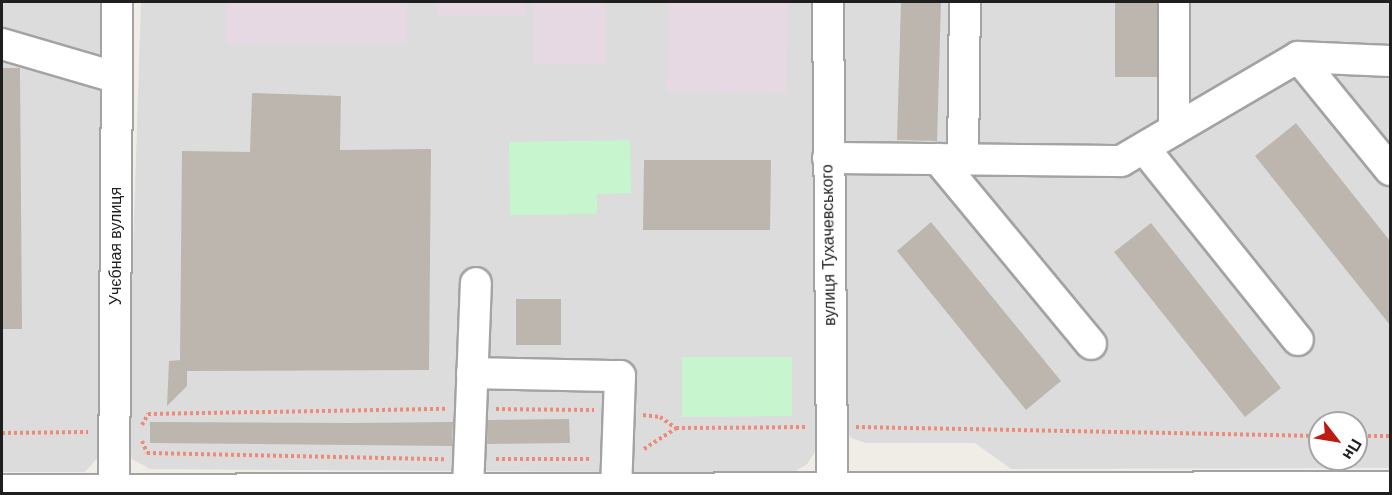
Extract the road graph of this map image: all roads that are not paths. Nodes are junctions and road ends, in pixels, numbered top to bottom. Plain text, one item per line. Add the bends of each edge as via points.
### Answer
1 (117, 2) edge
2 (828, 2) edge
3 (965, 2) edge
4 (1174, 2) edge
5 (2, 44) edge
6 (1298, 57) junction
7 (1390, 61) edge
8 (115, 76) junction
9 (1174, 130) junction
10 (1144, 148) junction
11 (828, 158) junction
12 (951, 159) junction
13 (1390, 171) edge
14 (476, 283) dead end
15 (1298, 340) dead end
16 (1091, 344) dead end
17 (472, 373) junction
18 (1390, 487) edge
19 (831, 488) junction
20 (468, 489) junction
21 (616, 489) junction
22 (2, 490) edge
23 (114, 490) junction
24 (779, 491) edge
25 (83, 492) edge

1 - 8 street, Учєбная вулиця
2 - 11 street, вулиця Тухачевського
3 - 12 street
4 - 9 street
5 - 8 street
6 - 7 street
6 - 9 street
6 - 13 street
8 - 23 street, Учєбная вулиця
9 - 10 street
10 - 12 street via 1121,161
10 - 15 street
11 - 12 street
11 - 19 street, вулиця Тухачевського
12 - 16 street
14 - 17 street
17 - 20 street
17 - 21 street via 621,376
18 - 19 street
19 - 24 street
20 - 21 street
20 - 23 street
21 - 24 street
22 - 25 street
23 - 25 street

